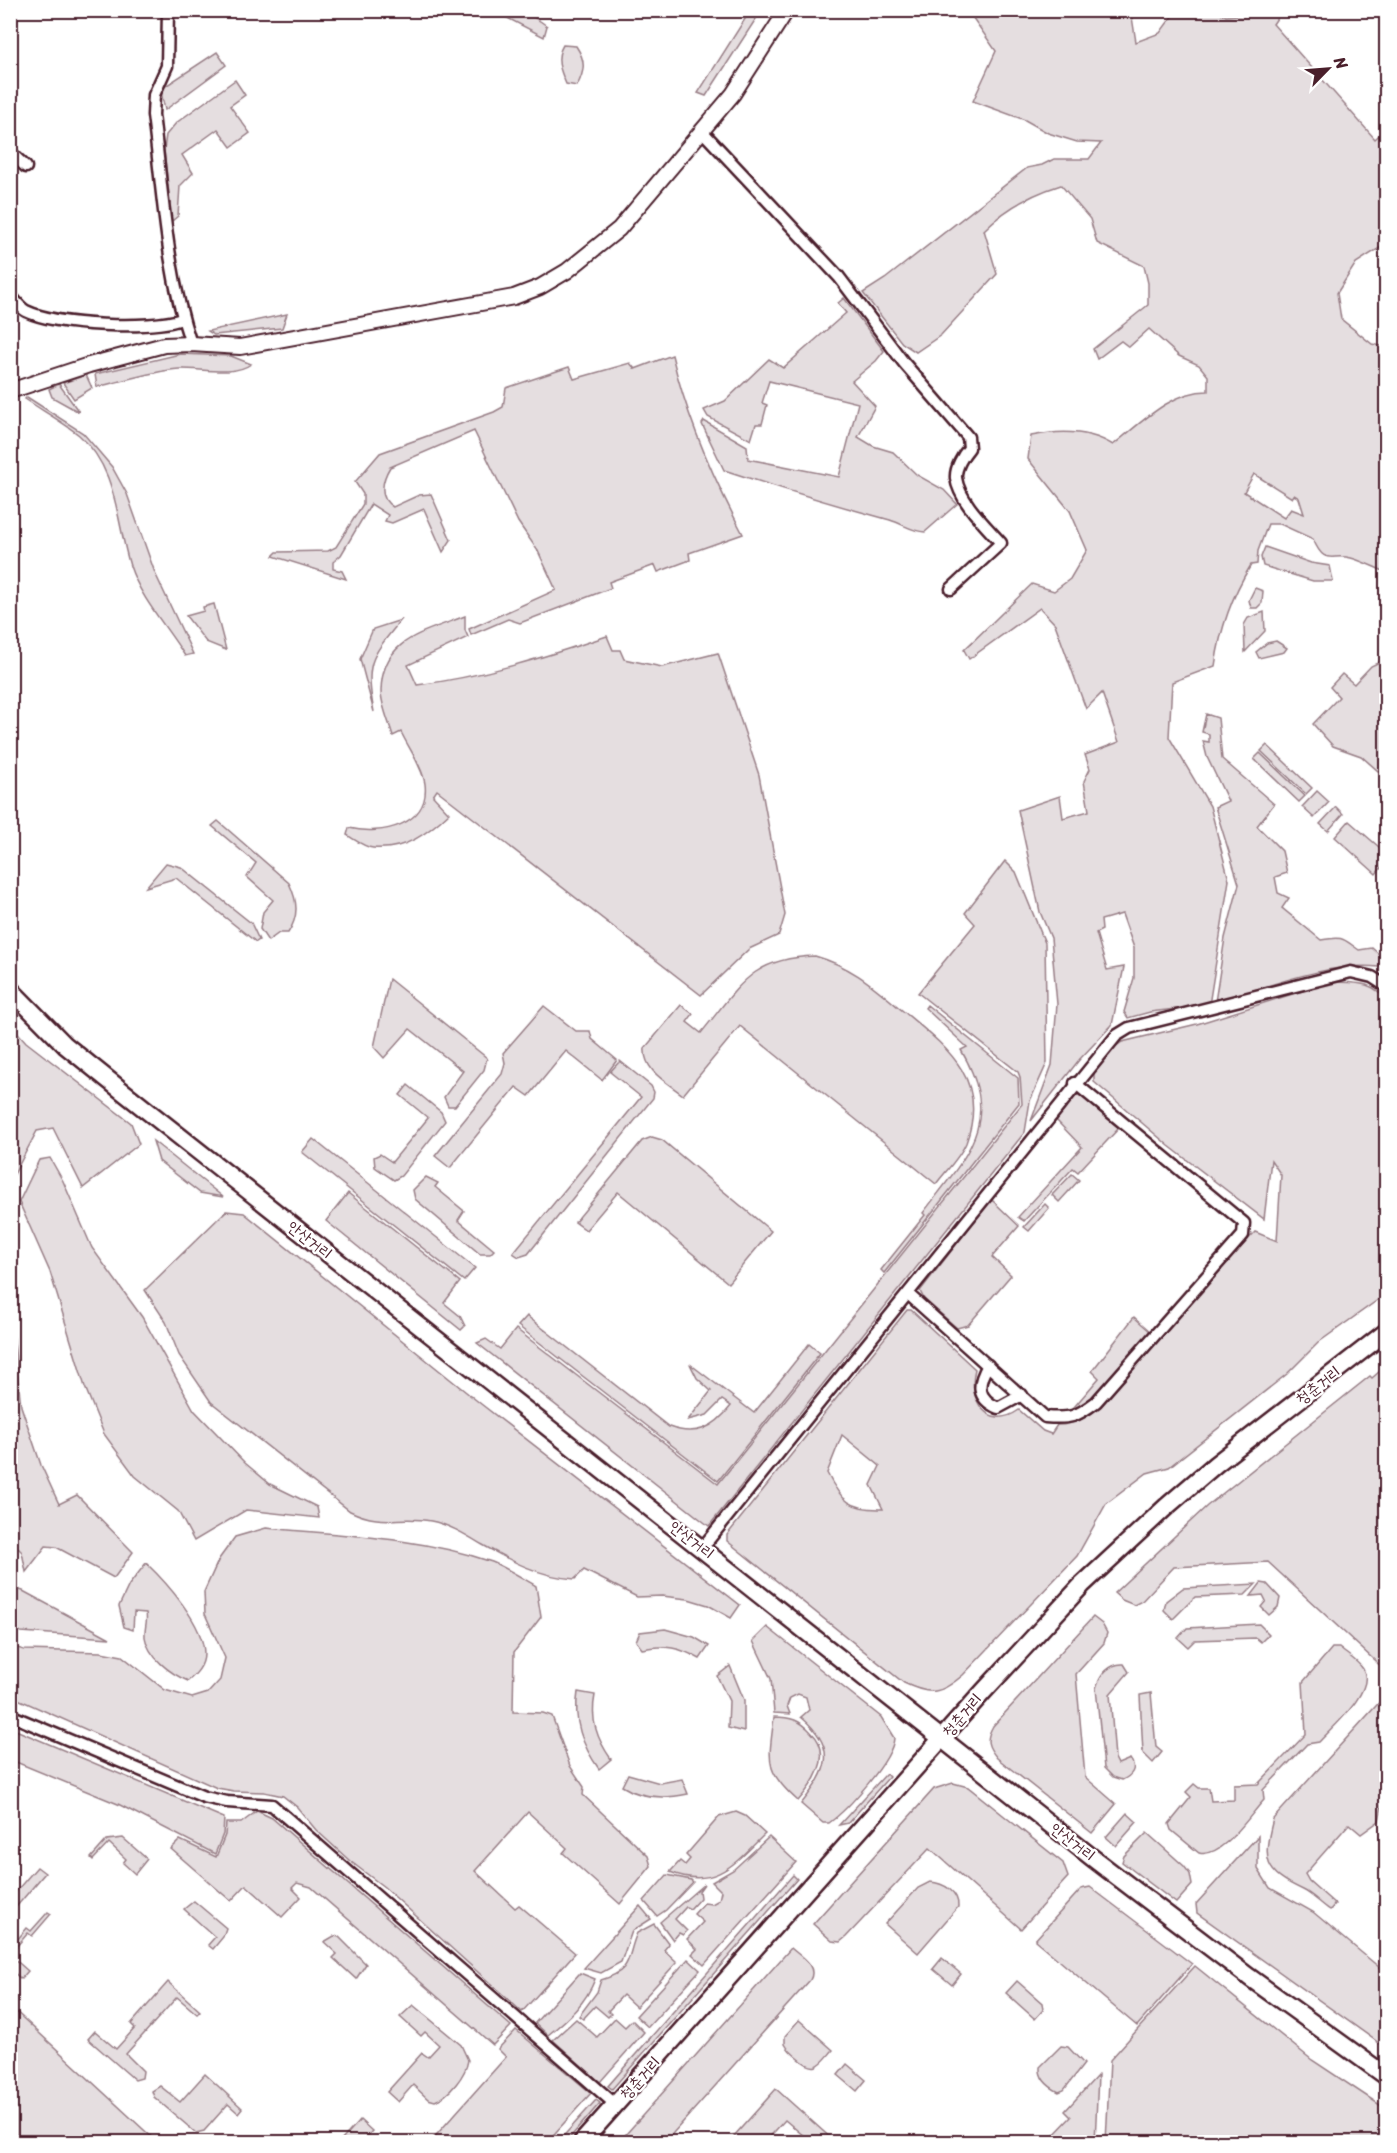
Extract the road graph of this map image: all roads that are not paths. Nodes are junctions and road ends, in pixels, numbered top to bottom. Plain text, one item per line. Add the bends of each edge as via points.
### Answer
1 (168, 10) edge
2 (787, 10) edge
3 (701, 130) junction
4 (10, 152) edge
5 (26, 167) dead end
6 (10, 295) edge
7 (182, 319) junction
8 (191, 344) junction
9 (10, 391) edge
10 (951, 590) dead end
11 (1386, 986) edge
12 (10, 989) edge
13 (1076, 1083) junction
14 (908, 1294) junction
15 (1386, 1332) edge
16 (988, 1365) junction
17 (1022, 1395) junction
18 (702, 1548) junction
19 (10, 1715) edge
20 (941, 1739) junction
21 (1386, 2076) edge
22 (616, 2104) junction
23 (582, 2142) edge

1 - 7 street via 167,66 154,95 153,115 168,245
2 - 3 street via 733,94
3 - 8 street via 619,229 596,250 540,287 514,297 240,347
3 - 10 street via 839,276 904,363 968,437 969,448 956,477 965,498 1000,543
4 - 5 street
6 - 7 street via 24,311 51,319 136,326
7 - 8 street
8 - 9 street via 164,345 125,355
11 - 13 street via 1372,977 1351,972 1130,1028 1116,1036
12 - 18 main road, 안산거리 via 65,1045
13 - 14 street
13 - 17 street via 1244,1223 1243,1235 1090,1406 1066,1419 1045,1417
14 - 16 street
14 - 18 street
15 - 20 main road, 청춘거리 via 1216,1464 1122,1546 1042,1626
16 - 17 street
16 - 17 street via 979,1380 980,1394 987,1403 998,1408
18 - 20 main road, 안산거리
19 - 22 street via 204,1797 273,1805
20 - 21 main road, 안산거리 via 1250,1977
20 - 22 main road, 청춘거리
22 - 23 main road, 청춘거리

